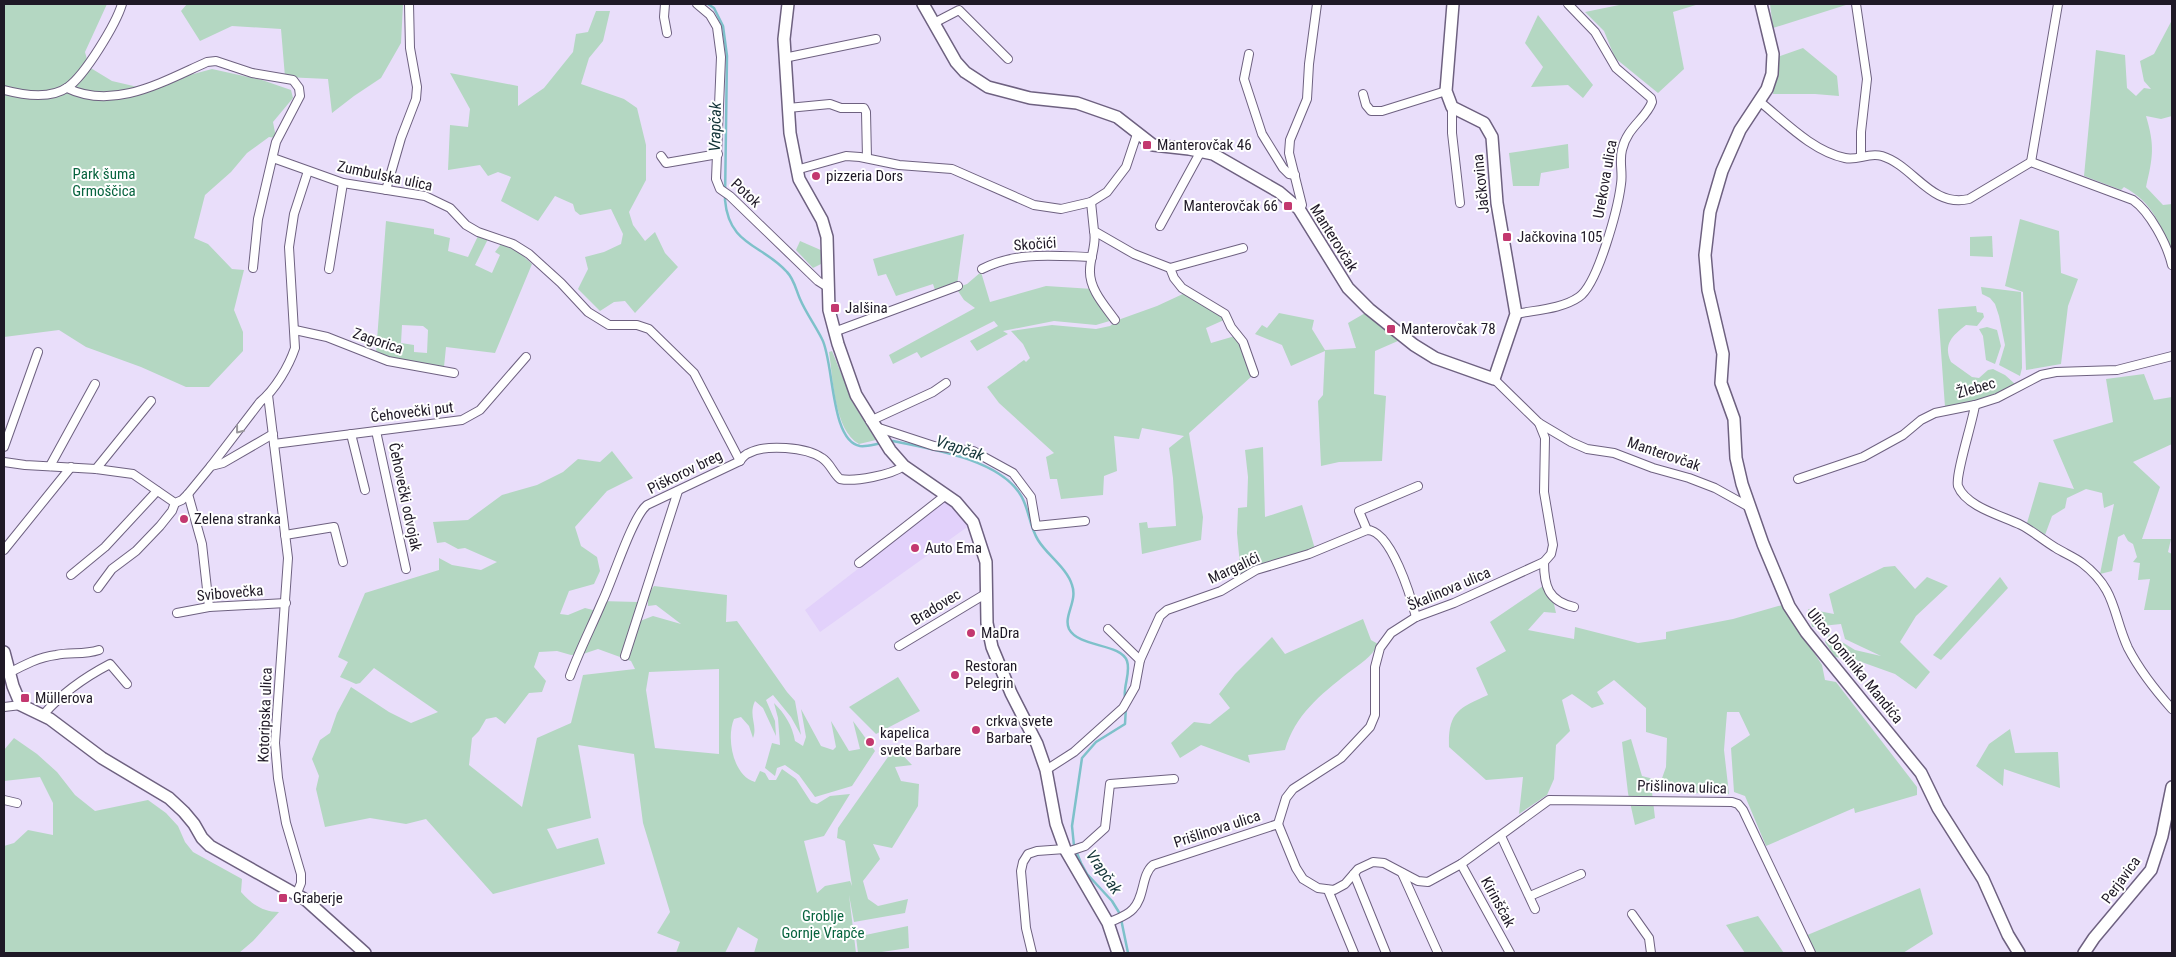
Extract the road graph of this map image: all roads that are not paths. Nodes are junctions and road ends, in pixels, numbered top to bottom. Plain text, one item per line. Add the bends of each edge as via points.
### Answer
1 (122, 4) edge
2 (409, 4) edge
3 (665, 4) edge
4 (697, 4) edge
5 (788, 4) edge
6 (923, 4) edge
7 (1317, 4) edge
8 (1453, 4) edge
9 (1568, 4) edge
10 (1761, 4) edge
11 (1856, 4) edge
12 (2058, 4) edge
13 (934, 23) junction
14 (666, 33) dead end
15 (876, 39) dead end
16 (1250, 54) dead end
17 (784, 58) junction
18 (1008, 59) dead end
19 (67, 88) junction
20 (4, 90) edge
21 (1446, 91) junction
22 (1363, 94) dead end
23 (1759, 101) junction
24 (1452, 107) junction
25 (788, 108) junction
26 (1137, 134) junction
27 (1201, 151) junction
28 (718, 154) junction
29 (661, 156) dead end
30 (1860, 156) junction
31 (274, 158) junction
32 (868, 158) junction
33 (2031, 162) junction
34 (796, 170) junction
35 (308, 171) junction
36 (1296, 175) junction
37 (343, 183) junction
38 (386, 190) junction
39 (1091, 202) junction
40 (1460, 202) dead end
41 (1299, 209) junction
42 (1160, 226) dead end
43 (1094, 231) junction
44 (1243, 248) dead end
45 (1092, 257) junction
46 (2172, 265) edge
47 (253, 268) dead end
48 (1170, 268) junction
49 (329, 269) dead end
50 (982, 270) dead end
51 (958, 286) dead end
52 (829, 288) junction
53 (1516, 314) junction
54 (1115, 320) dead end
55 (295, 330) junction
56 (834, 332) junction
57 (38, 352) dead end
58 (2172, 356) edge
59 (526, 357) dead end
60 (454, 373) dead end
61 (1254, 373) dead end
62 (1494, 379) junction
63 (946, 383) dead end
64 (94, 384) dead end
65 (268, 395) junction
66 (151, 401) dead end
67 (1975, 405) junction
68 (872, 423) junction
69 (1539, 423) junction
70 (376, 431) junction
71 (273, 434) junction
72 (351, 434) junction
73 (274, 444) junction
74 (4, 447) edge
75 (740, 460) junction
76 (4, 462) edge
77 (50, 466) junction
78 (211, 466) junction
79 (904, 466) junction
80 (70, 467) junction
81 (96, 469) junction
82 (1798, 479) dead end
83 (1418, 486) dead end
84 (365, 490) dead end
85 (157, 491) junction
86 (678, 491) junction
87 (188, 494) junction
88 (946, 495) junction
89 (175, 503) junction
90 (1751, 508) junction
91 (1085, 521) dead end
92 (1367, 530) junction
93 (285, 535) junction
94 (4, 550) edge
95 (343, 562) dead end
96 (1544, 562) junction
97 (860, 563) dead end
98 (406, 569) dead end
99 (71, 575) dead end
100 (98, 588) dead end
101 (987, 593) junction
102 (286, 602) junction
103 (209, 607) junction
104 (1574, 607) dead end
105 (177, 613) dead end
106 (1416, 617) junction
107 (1108, 629) dead end
108 (898, 646) dead end
109 (99, 650) dead end
110 (4, 652) edge
111 (625, 656) dead end
112 (1140, 660) junction
113 (9, 673) junction
114 (570, 676) dead end
115 (128, 684) dead end
116 (21, 704) junction
117 (4, 707) edge
118 (2172, 709) edge
119 (44, 715) junction
120 (1046, 770) junction
121 (1174, 779) dead end
122 (2172, 787) edge
123 (4, 800) edge
124 (17, 803) dead end
125 (1278, 824) junction
126 (1501, 836) junction
127 (1071, 850) junction
128 (1461, 864) junction
129 (1402, 873) junction
130 (1354, 874) junction
131 (1581, 874) dead end
132 (1328, 890) junction
133 (297, 893) junction
134 (1530, 896) junction
135 (1536, 909) dead end
136 (1632, 914) dead end
137 (1116, 919) junction
138 (365, 953) edge
139 (1032, 953) edge
140 (1118, 953) edge
141 (1354, 953) edge
142 (1386, 953) edge
143 (1438, 953) edge
144 (1510, 953) edge
145 (1651, 953) edge
146 (1810, 953) edge
147 (2019, 953) edge
148 (2084, 953) edge

1 - 19 street via 103,42
2 - 38 street via 416,99
3 - 14 street
4 - 28 street, Potok via 710,14 717,27 721,57
5 - 17 street
6 - 13 street, Manterovčak
7 - 36 street via 1308,64 1307,99 1290,140 1289,153
8 - 21 street
9 - 53 street, Urekova ulica via 1594,32 1616,68 1652,102 1624,143 1618,198 1600,261 1586,290 1574,300
10 - 23 street, Ulica Dominika Mandića via 1773,54 1772,74
11 - 30 street via 1866,79
12 - 33 street
13 - 18 street via 959,10
13 - 26 street, Manterovčak via 956,62 988,87 1020,96 1077,103 1117,117
15 - 17 street
16 - 36 street via 1244,79 1262,134 1283,168
17 - 25 street
19 - 20 street via 39,95
19 - 31 street via 81,95 133,93 216,61 252,73 293,80 300,96 276,142
21 - 22 street via 1371,112
21 - 24 street
23 - 30 street via 1828,152 1852,160
23 - 90 street, Ulica Dominika Mandića via 1740,130 1722,172 1710,212 1705,255 1708,290 1723,354 1721,383 1734,420 1736,458
24 - 40 street
24 - 53 street, Jačkovina via 1484,123 1492,137 1497,203
25 - 32 street via 830,104 841,108 864,108
25 - 34 street
26 - 27 street, Manterovčak via 1160,148
26 - 39 street via 1122,175 1107,192
27 - 41 street, Manterovčak via 1213,154 1279,192
27 - 42 street
28 - 29 street via 666,163
28 - 52 street, Potok via 716,180 720,189
30 - 33 street via 1883,156 1938,195 1960,200 1975,196
31 - 35 street, Zumbulska ulica
31 - 47 street via 258,219
32 - 34 street via 846,156
32 - 39 street via 898,165 952,169 1041,207 1061,209
33 - 46 street via 2140,204 2150,216
34 - 52 street via 825,228
35 - 37 street, Zumbulska ulica
35 - 55 street via 294,214 290,247
36 - 41 street via 1302,205
37 - 38 street, Zumbulska ulica
37 - 49 street
38 - 75 street, Zumbulska ulica via 425,196 450,208 478,232 513,244 561,283 588,312 609,325 637,325 649,329 694,373
39 - 43 street
41 - 62 street, Manterovčak via 1348,288 1369,309 1435,358
43 - 45 street via 1096,238
43 - 48 street via 1134,254
44 - 48 street
45 - 50 street, Skočići via 1028,256 995,263
45 - 54 street via 1092,282
48 - 61 street via 1182,288 1225,314 1243,342
51 - 56 street
52 - 56 street
53 - 62 street, Jačkovina
55 - 60 street, Zagorica via 328,337 388,361
55 - 65 street via 296,348 290,364
56 - 68 street via 856,395
57 - 74 street
58 - 67 street, Žlebec via 2117,370 2047,373 1997,398
59 - 70 street, Čehovečki put via 480,410 462,420
62 - 69 street, Manterovčak
63 - 68 street
64 - 77 street
65 - 71 street, Kotoripska ulica
65 -> 78 street
66 - 81 street
67 - 82 street, Žlebec via 1935,413 1863,456
67 - 118 street via 1957,477 1960,489 1986,512 2022,525 2089,570 2111,596 2123,635 2138,666
68 - 79 street
68 - 91 street via 934,446 973,451 1013,473 1031,497 1036,526
69 - 90 street, Manterovčak via 1587,449 1614,453 1688,478 1715,488
69 - 96 street via 1544,438 1544,492 1552,545 1551,554
70 - 72 street, Čehovečki put
70 - 98 street, Čehovečki odvojak
71 - 73 street, Kotoripska ulica
71 - 78 street
72 - 73 street, Čehovečki put
72 - 84 street
73 - 93 street, Kotoripska ulica
75 - 79 street, Piškorov breg via 749,452 803,449 823,458 837,476 846,480 876,476
75 - 86 street, Piškorov breg
76 - 77 street
77 - 80 street
78 - 87 street
79 - 88 street
80 - 81 street
80 - 94 street
81 - 85 street via 133,474
83 - 92 street via 1359,511
85 - 89 street
85 - 99 street via 105,547
86 - 111 street
86 - 114 street, Piškorov breg via 647,505 637,518
87 - 89 street
87 - 103 street via 202,544
88 - 97 street
88 - 101 street via 968,515 979,535 986,562
89 - 100 street via 160,526 136,551 112,569
90 - 147 street, Ulica Dominika Mandića via 1789,606 1806,632 1921,773 1938,808 1983,879
92 - 106 street via 1380,536 1401,570
92 - 112 street, Margalići via 1309,554 1256,570 1221,591 1167,610 1160,616
93 - 95 street via 334,527
93 - 102 street, Kotoripska ulica via 288,558
96 - 104 street via 1544,580 1548,589 1563,603
96 - 106 street, Škalinova ulica
101 - 108 street, Bradovec
101 - 120 street via 992,647
102 - 103 street, Svibovečka
102 - 133 street, Kotoripska ulica via 275,743 286,823 301,874
103 - 105 street, Svibovečka
106 - 125 street, Škalinova ulica via 1392,633 1380,648 1375,667 1375,715 1370,727 1341,758 1293,789 1286,798
107 - 112 street
109 - 113 street via 45,657
110 - 113 street
112 - 120 street, Margalići via 1129,701 1074,752
113 - 116 street
115 - 119 street via 110,664 76,684
116 - 117 street
116 - 119 street
119 - 133 street via 102,758 169,798 210,846
120 - 127 street via 1056,824
121 - 127 street via 1110,784 1105,828
122 - 148 street, Perjavica via 2151,870
123 - 124 street
125 - 132 street, Prišlinova ulica via 1300,876 1313,886
125 - 137 street, Prišlinova ulica via 1153,865 1148,870 1138,904
126 - 128 street, Prišlinova ulica
126 - 134 street
126 - 146 street, Prišlinova ulica via 1544,802 1556,799 1738,804
127 - 137 street
127 - 139 street via 1037,851 1028,854 1023,862 1026,928
128 - 129 street, Prišlinova ulica via 1425,882
128 - 144 street, Kirinščak
129 - 130 street, Prišlinova ulica via 1377,862 1362,866
129 - 143 street
130 - 132 street, Prišlinova ulica via 1338,889
130 - 142 street
131 - 134 street
132 - 141 street
133 - 138 street
134 - 135 street
136 - 145 street via 1649,938
137 - 140 street

